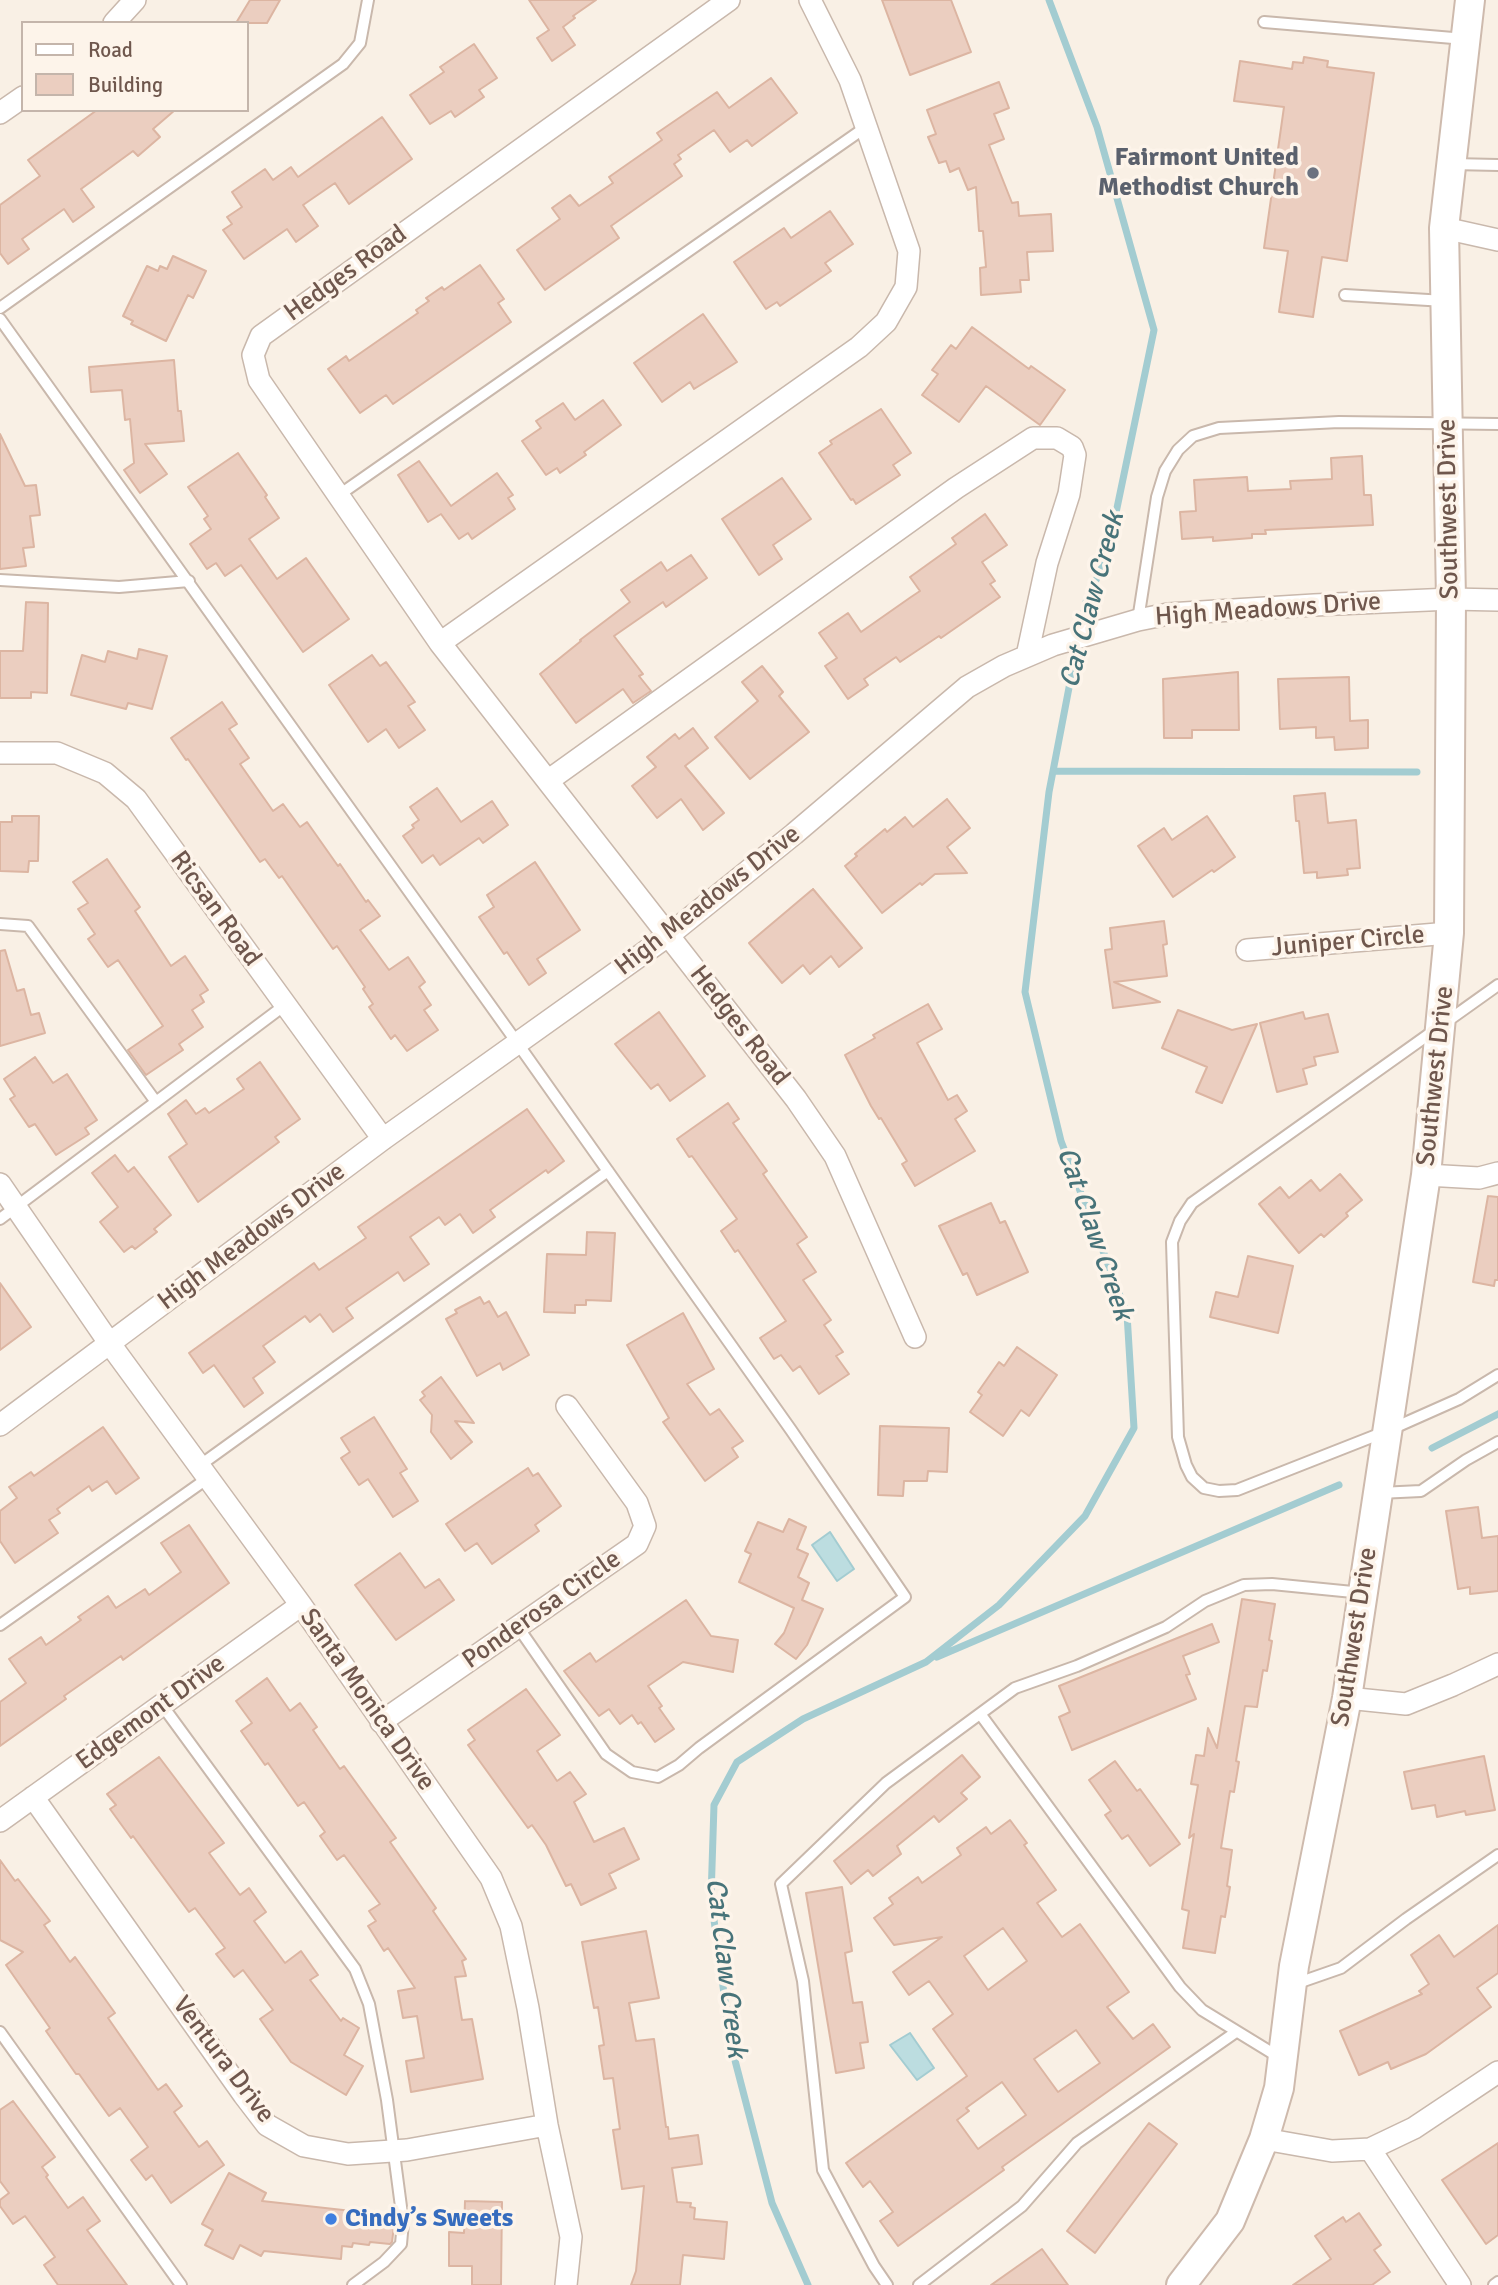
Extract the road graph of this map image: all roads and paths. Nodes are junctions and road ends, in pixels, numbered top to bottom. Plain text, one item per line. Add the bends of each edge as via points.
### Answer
1 (135, 0) edge
2 (368, 0) edge
3 (729, 0) edge
4 (810, 0) edge
5 (1470, 0) edge
6 (116, 21) edge
7 (1264, 22) dead end
8 (1465, 39) junction
9 (21, 98) edge
10 (0, 113) edge
11 (866, 127) junction
12 (1451, 164) junction
13 (1498, 165) edge
14 (1444, 228) junction
15 (1498, 240) edge
16 (1345, 295) dead end
17 (1445, 301) junction
18 (0, 308) edge
19 (0, 319) edge
20 (1448, 423) junction
21 (1498, 424) edge
22 (339, 495) junction
23 (0, 580) edge
24 (189, 581) junction
25 (1451, 599) junction
26 (1498, 600) edge
27 (1138, 620) junction
28 (440, 643) junction
29 (1027, 656) junction
30 (0, 753) edge
31 (549, 780) junction
32 (0, 924) edge
33 (1450, 933) junction
34 (669, 935) junction
35 (1247, 950) dead end
36 (1498, 985) edge
37 (285, 1005) junction
38 (1440, 1026) junction
39 (518, 1044) junction
40 (156, 1102) junction
41 (383, 1139) junction
42 (608, 1171) junction
43 (1498, 1173) edge
44 (1426, 1175) junction
45 (0, 1184) edge
46 (8, 1213) edge
47 (915, 1337) dead end
48 (110, 1344) junction
49 (1498, 1375) edge
50 (567, 1406) dead end
51 (0, 1425) edge
52 (1387, 1431) junction
53 (1498, 1442) edge
54 (204, 1472) junction
55 (1378, 1493) junction
56 (1363, 1593) junction
57 (301, 1605) junction
58 (0, 1625) edge
59 (518, 1627) junction
60 (1498, 1664) edge
61 (1347, 1698) junction
62 (162, 1705) junction
63 (981, 1715) junction
64 (381, 1722) junction
65 (33, 1797) junction
66 (0, 1821) edge
67 (1498, 1855) edge
68 (1291, 1985) junction
69 (0, 2032) edge
70 (1236, 2032) junction
71 (1282, 2060) junction
72 (1498, 2072) edge
73 (547, 2125) junction
74 (1264, 2139) junction
75 (1370, 2149) junction
76 (395, 2151) junction
77 (1498, 2282) edge
78 (181, 2285) edge
79 (353, 2285) edge
80 (566, 2285) edge
81 (887, 2285) edge
82 (919, 2285) edge
83 (1181, 2285) edge
84 (1460, 2285) edge
85 (1494, 2285) edge

1 - 6 street
2 - 18 lane via 360,43 343,64
3 - 22 street, Hedges Road via 261,336 253,355 259,380
4 - 11 street via 850,80
5 - 8 main road, Southwest Drive
7 - 8 lane
8 - 12 main road, Southwest Drive
9 - 10 street
11 - 22 lane
11 - 28 street via 909,251 906,287 886,322 859,346
12 - 13 lane
12 - 14 main road, Southwest Drive
14 - 15 street
14 - 17 main road, Southwest Drive
16 - 17 lane
17 - 20 main road, Southwest Drive
19 - 24 lane
20 - 21 lane
20 - 25 main road, Southwest Drive
20 - 27 lane via 1232,427 1193,436 1178,450 1161,484
22 - 28 street, Hedges Road
23 - 24 lane via 119,587
24 - 39 lane
25 - 26 street, High Meadows Drive
25 - 27 street, High Meadows Drive via 1182,613
25 - 33 main road, Southwest Drive
27 - 29 street, High Meadows Drive
28 - 31 street, Hedges Road
29 - 31 street via 1075,455 1072,447 1057,438 1033,438 956,488
29 - 34 street, High Meadows Drive via 967,687
30 - 37 street, Ricsan Road via 57,753 104,773 135,799
31 - 34 street, Hedges Road
32 - 40 lane via 28,926
33 - 35 street, Juniper Circle
33 - 38 main road, Southwest Drive
34 - 39 street, High Meadows Drive
34 - 47 street, Hedges Road via 835,1156
36 - 38 lane
37 - 40 lane
37 - 41 street, Ricsan Road
38 - 44 main road, Southwest Drive
38 - 52 lane via 1192,1203 1172,1242 1178,1437 1192,1477 1204,1488 1237,1490
39 - 41 street, High Meadows Drive
39 - 42 lane
40 - 46 lane
41 - 48 street, High Meadows Drive
42 - 54 lane
42 - 59 lane via 905,1597 658,1777 632,1772 606,1754
43 - 44 street via 1479,1178
44 - 52 main road, Southwest Drive
45 - 46 street, Santa Monica Drive
46 - 48 street, Santa Monica Drive
48 - 51 street, High Meadows Drive
48 - 54 street, Santa Monica Drive
49 - 52 lane via 1459,1399
50 - 59 street, Ponderosa Circle via 637,1503 645,1526 637,1545
52 - 55 main road, Southwest Drive
53 - 55 lane via 1421,1491
54 - 57 street, Santa Monica Drive
54 - 58 lane
55 - 56 main road, Southwest Drive
56 - 61 main road, Southwest Drive
56 - 63 lane via 1244,1585 1205,1601 1166,1627 1015,1688
57 - 62 street, Edgemont Drive
57 - 64 street, Santa Monica Drive
59 - 64 street, Ponderosa Circle
60 - 61 street via 1406,1704
61 - 68 main road, Southwest Drive
62 - 65 street, Edgemont Drive
62 - 76 lane via 355,1969 369,2004
63 - 70 lane via 1180,1987 1202,2010
63 - 81 lane via 886,1783 781,1884 803,1981 822,2170
64 - 73 street, Santa Monica Drive via 491,1878 511,1926
65 - 66 street, Edgemont Drive
65 - 76 street, Ventura Drive via 267,2125 303,2146 348,2154
67 - 68 lane via 1341,1968
68 - 71 main road, Southwest Drive
69 - 78 lane
70 - 71 lane
70 - 82 lane via 1077,2143 1022,2206
71 - 74 main road, Southwest Drive
72 - 75 street via 1414,2128
73 - 76 street, Ventura Drive
73 - 80 street, Santa Monica Drive via 571,2237
74 - 75 street via 1332,2151
74 - 83 main road, Southwest Drive via 1230,2221
75 - 84 street
76 - 79 lane via 401,2244
77 - 85 lane

